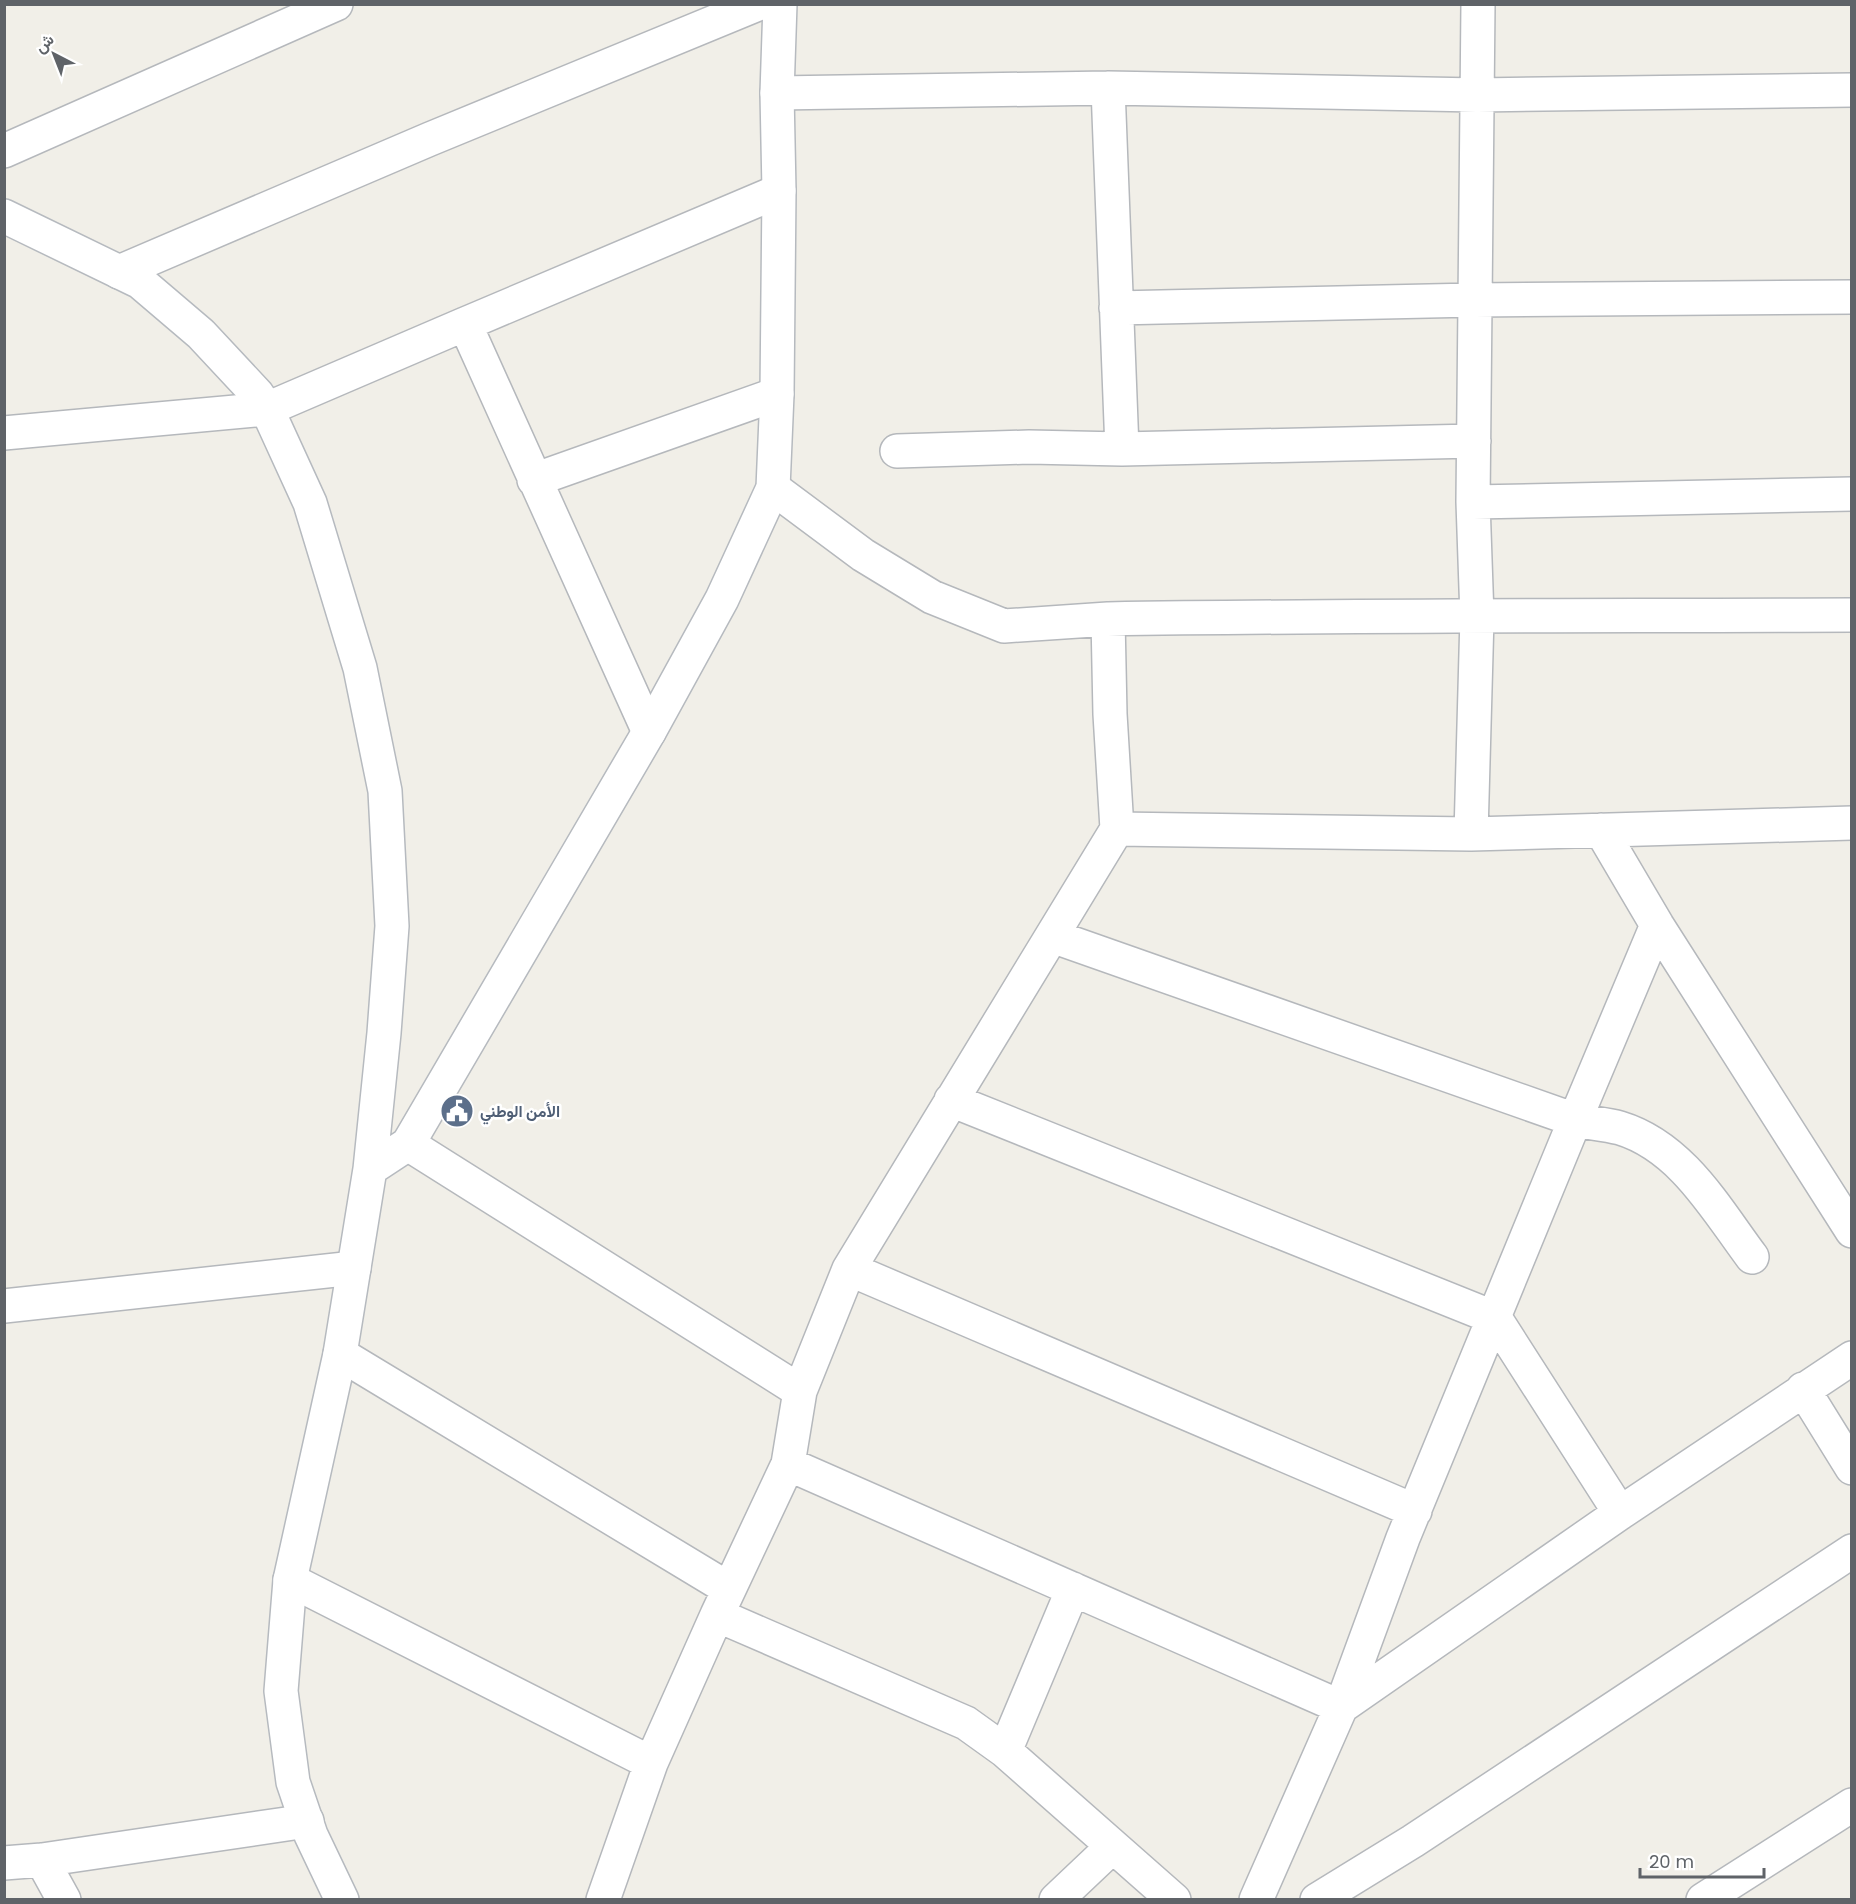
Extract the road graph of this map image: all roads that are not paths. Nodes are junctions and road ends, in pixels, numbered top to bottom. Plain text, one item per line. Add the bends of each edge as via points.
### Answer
1 (336, 4) edge
2 (758, 4) edge
3 (780, 4) edge
4 (1478, 4) edge
5 (1108, 88) junction
6 (1851, 90) edge
7 (777, 93) junction
8 (1477, 95) junction
9 (4, 151) edge
10 (779, 191) junction
11 (4, 216) edge
12 (119, 272) junction
13 (1851, 297) edge
14 (1474, 300) junction
15 (1116, 308) junction
16 (465, 324) junction
17 (777, 393) junction
18 (267, 409) junction
19 (4, 433) edge
20 (1474, 441) junction
21 (1122, 448) junction
22 (897, 451) dead end
23 (534, 480) junction
24 (772, 488) junction
25 (1851, 494) edge
26 (1473, 502) junction
27 (1851, 615) edge
28 (1477, 617) junction
29 (1108, 619) junction
30 (649, 732) junction
31 (1851, 823) edge
32 (1117, 829) junction
33 (1601, 830) junction
34 (1471, 834) junction
35 (1657, 925) junction
36 (1052, 936) junction
37 (951, 1100) junction
38 (1575, 1120) junction
39 (408, 1144) junction
40 (370, 1169) junction
41 (1851, 1231) edge
42 (1752, 1257) dead end
43 (354, 1268) junction
44 (849, 1269) junction
45 (4, 1306) edge
46 (1495, 1318) junction
47 (340, 1354) junction
48 (1851, 1358) edge
49 (1803, 1389) junction
50 (800, 1391) junction
51 (788, 1464) junction
52 (1851, 1468) edge
53 (1415, 1511) junction
54 (1620, 1513) junction
55 (1851, 1551) edge
56 (290, 1580) junction
57 (1073, 1589) junction
58 (723, 1602) junction
59 (1341, 1707) junction
60 (1005, 1750) junction
61 (651, 1762) junction
62 (1851, 1805) edge
63 (307, 1821) junction
64 (1112, 1847) junction
65 (42, 1860) junction
66 (4, 1863) edge
67 (64, 1899) edge
68 (342, 1899) edge
69 (603, 1899) edge
70 (1056, 1899) edge
71 (1174, 1899) edge
72 (1256, 1899) edge
73 (1317, 1899) edge
74 (1703, 1899) edge

1 - 9 street
2 - 12 street
3 - 7 street
4 - 8 street
5 - 7 street
5 - 8 street
5 - 15 street
6 - 8 street
7 - 10 street
8 - 14 street
10 - 16 street
10 - 17 street
11 - 12 street
12 - 18 street via 140,282 201,334
13 - 14 street
14 - 15 street
14 - 20 street
15 - 21 street
16 - 18 street
16 - 23 street
17 - 23 street
17 - 24 street
18 - 19 street
18 - 40 street via 310,503 360,668 385,790 392,926
20 - 21 street
20 - 26 street
21 - 22 street
23 - 30 street
24 - 29 street via 862,555 932,597 1004,626
24 - 30 street via 722,599
25 - 26 street
26 - 28 street
27 - 28 street
28 - 29 street
28 - 34 street
29 - 32 street
30 - 39 street
31 - 33 street
32 - 34 street
32 - 36 street
33 - 34 street
33 - 35 street
35 - 38 street
35 - 41 street
36 - 37 street
36 - 38 street
37 - 44 street
37 - 46 street
38 - 42 street via 1620,1128 1671,1155
38 - 46 street
39 - 40 street
39 - 50 street
40 - 43 street
43 - 45 street
43 - 47 street
44 - 50 street
44 - 53 street
46 - 53 street
46 - 54 street
47 - 56 street
47 - 58 street
48 - 49 street
49 - 52 street
49 - 54 street
50 - 51 street
51 - 57 street
51 - 58 street
53 - 59 street
54 - 59 street
55 - 73 street via 1413,1841
56 - 61 street
56 - 63 street via 281,1690 293,1782
57 - 59 street
57 - 60 street
58 - 60 street via 966,1723
58 - 61 street
59 - 72 street
60 - 64 street
61 - 69 street
62 - 74 street
63 - 65 street
63 - 68 street
64 - 70 street
64 - 71 street
65 - 66 street
65 - 67 street

